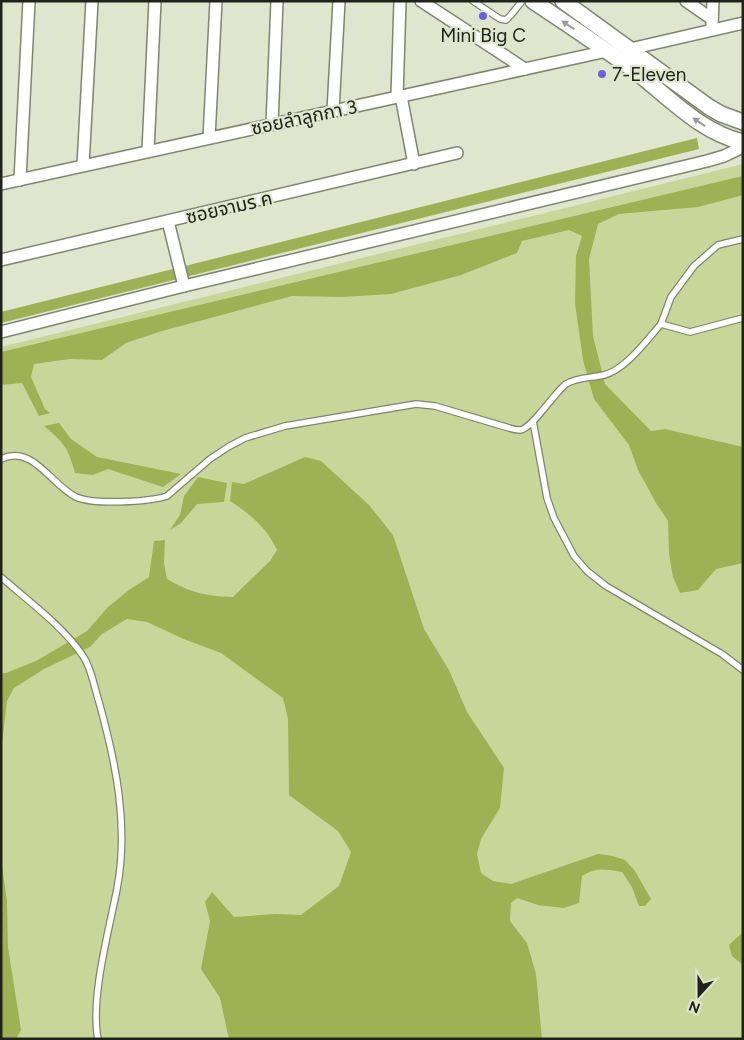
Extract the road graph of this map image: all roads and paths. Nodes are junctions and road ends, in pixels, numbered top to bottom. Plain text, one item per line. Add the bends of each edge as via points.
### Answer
1 (29, 1) edge
2 (92, 1) edge
3 (155, 1) edge
4 (216, 1) edge
5 (277, 1) edge
6 (339, 1) edge
7 (400, 1) edge
8 (422, 1) edge
9 (473, 1) edge
10 (522, 1) edge
11 (534, 1) edge
12 (563, 1) edge
13 (686, 1) edge
14 (713, 1) edge
15 (743, 22) edge
16 (712, 24) junction
17 (630, 49) junction
18 (607, 52) junction
19 (525, 69) junction
20 (399, 97) junction
21 (334, 111) junction
22 (743, 122) edge
23 (272, 124) junction
24 (209, 138) junction
25 (743, 142) edge
26 (743, 147) edge
27 (148, 151) junction
28 (457, 153) dead end
29 (414, 164) junction
30 (83, 165) junction
31 (20, 180) junction
32 (1, 184) edge
33 (168, 221) junction
34 (743, 239) edge
35 (1, 260) edge
36 (181, 276) junction
37 (743, 318) edge
38 (661, 324) junction
39 (1, 332) edge
40 (533, 422) junction
41 (1, 459) edge
42 (1, 577) edge
43 (743, 670) edge
44 (98, 1039) edge

1 - 31 street
2 - 30 street
3 - 27 street
4 - 24 street
5 - 23 street
6 - 21 street
7 - 20 street
8 - 19 street
9 - 10 lane via 506,20
18 -> 11 main road
12 - 17 main road
13 - 16 street
14 - 16 street
15 - 16 street
16 - 17 street
17 - 22 main road via 709,107
18 - 19 street, ซอยลำลูกกา 3
25 -> 18 main road via 716,133 695,120
19 - 20 street, ซอยลำลูกกา 3
20 - 21 street, ซอยลำลูกกา 3
20 - 29 street
21 - 23 street, ซอยลำลูกกา 3
23 - 24 street, ซอยลำลูกกา 3
24 - 27 street, ซอยลำลูกกา 3
26 - 36 street via 707,161
27 - 30 street, ซอยลำลูกกา 3
28 - 29 street, ซอยจามร ค
29 - 33 street, ซอยจามร ค
30 - 31 street, ซอยลำลูกกา 3
31 - 32 street, ซอยลำลูกกา 3
33 - 35 street, ซอยจามร ค
33 - 36 street
34 - 38 lane via 718,245 694,266 672,297
36 - 39 street
37 - 38 lane via 690,332
38 - 40 lane via 617,368 605,375 567,383
40 - 41 lane via 521,430 435,406 416,404 285,426 246,438 210,459 167,496 158,499 89,501 75,497 27,459 16,456
40 - 43 lane via 547,498 564,540 583,566 606,586 722,654
42 - 44 lane via 69,639 83,656 118,780 121,867 100,975

